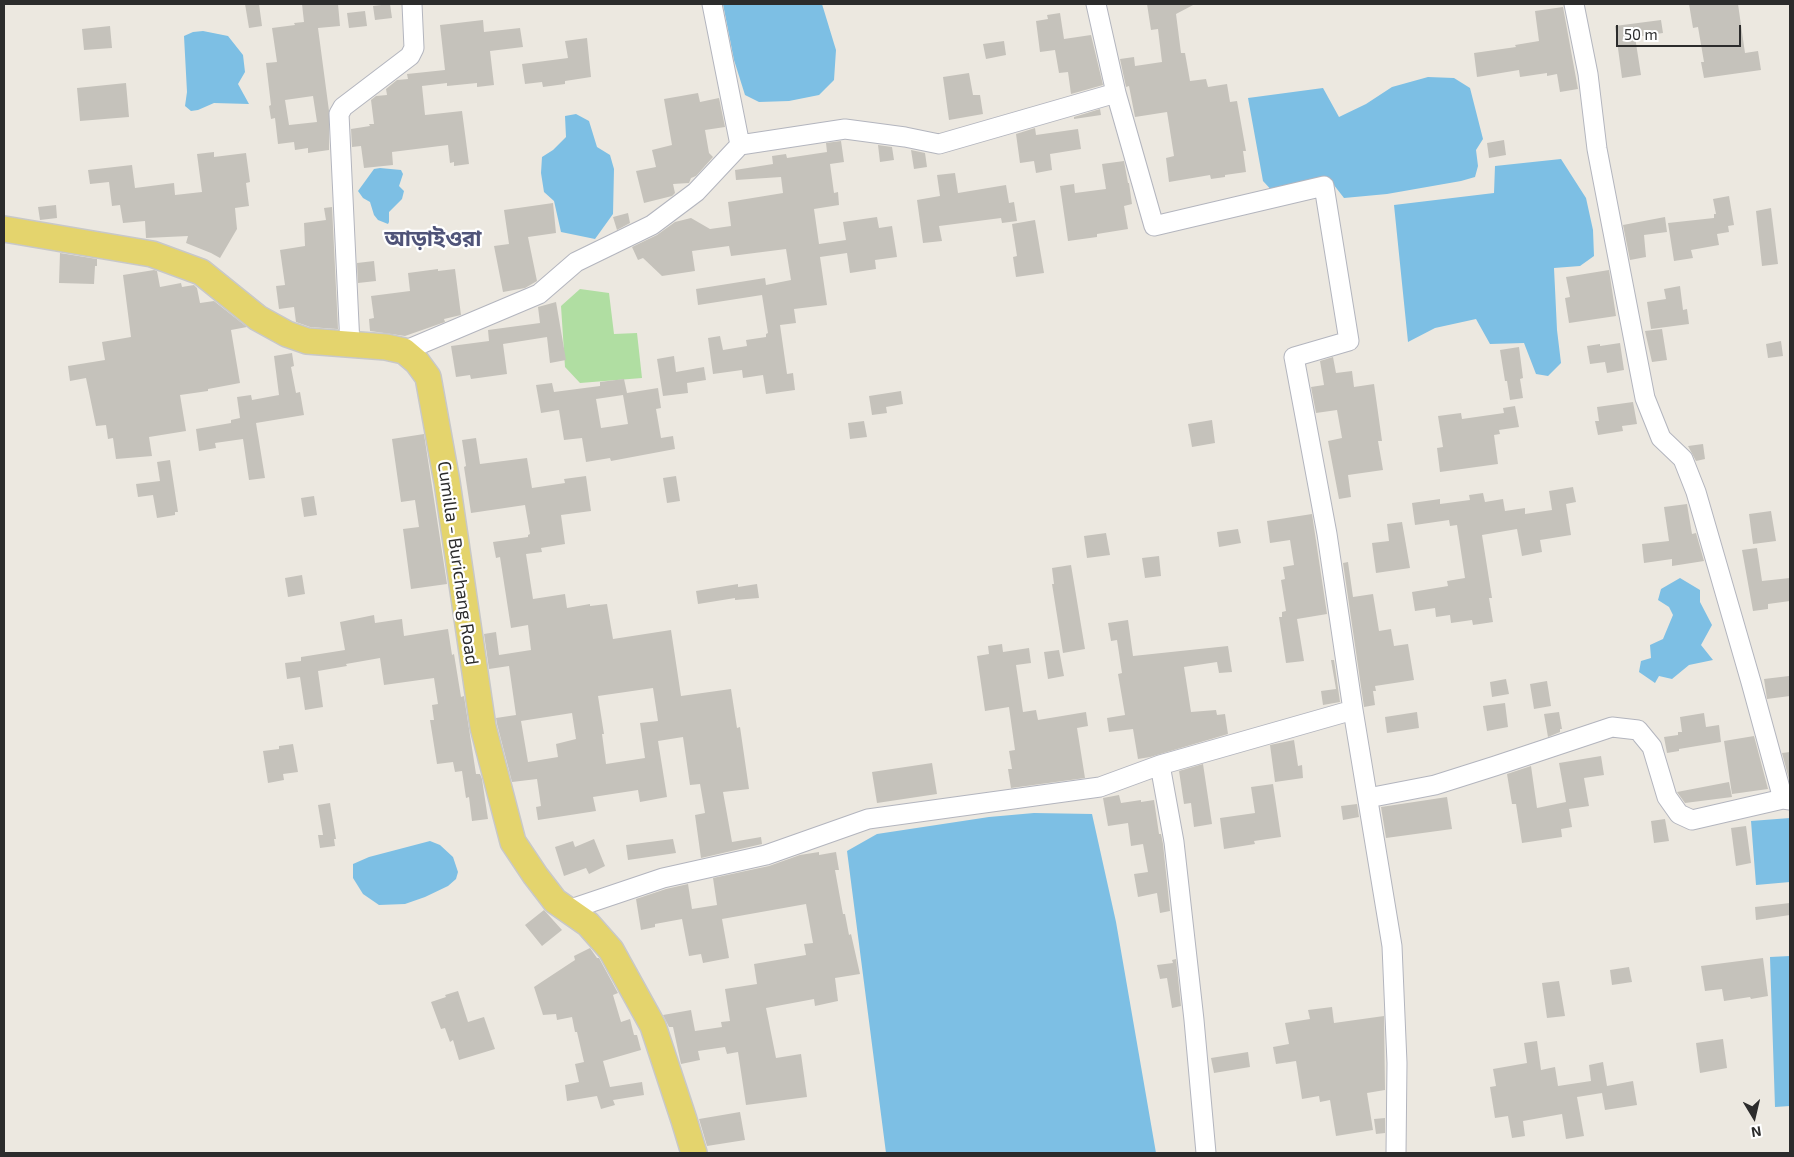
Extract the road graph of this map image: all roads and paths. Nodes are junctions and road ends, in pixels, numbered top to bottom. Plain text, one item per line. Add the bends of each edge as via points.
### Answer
1 (412, 4) edge
2 (712, 4) edge
3 (1096, 4) edge
4 (1574, 4) edge
5 (1116, 93) junction
6 (740, 146) junction
7 (4, 230) edge
8 (350, 344) junction
9 (404, 350) junction
10 (1353, 710) junction
11 (1160, 765) junction
12 (1368, 798) junction
13 (1786, 800) edge
14 (568, 910) junction
15 (694, 1153) edge
16 (1206, 1153) edge
17 (1396, 1153) edge

1 - 8 street via 414,48 410,56 343,107 339,114
2 - 6 street
3 - 5 street
4 - 13 street via 1588,74 1597,149 1645,398 1661,438 1683,459 1696,492
5 - 6 street via 939,144 905,136 845,129
5 - 10 street via 1154,226 1324,186 1349,341 1294,357
6 - 9 street via 696,192 652,225 576,262 539,294
7 - 8 main road via 152,254 201,272 258,318 287,334 307,342
8 - 9 main road
9 - 14 main road, Cumilla - Burichang Road via 428,377 483,727 513,842 555,901
10 - 11 street
10 - 12 street
11 - 14 street via 1100,787 868,819 766,856 662,878
11 - 16 street via 1174,842
12 - 13 street via 1435,785 1612,727 1638,730 1652,747 1667,797 1679,814 1692,820
12 - 17 street via 1392,946 1397,1063
14 - 15 main road, Cumilla - Burichang Road via 588,924 611,950 653,1026

